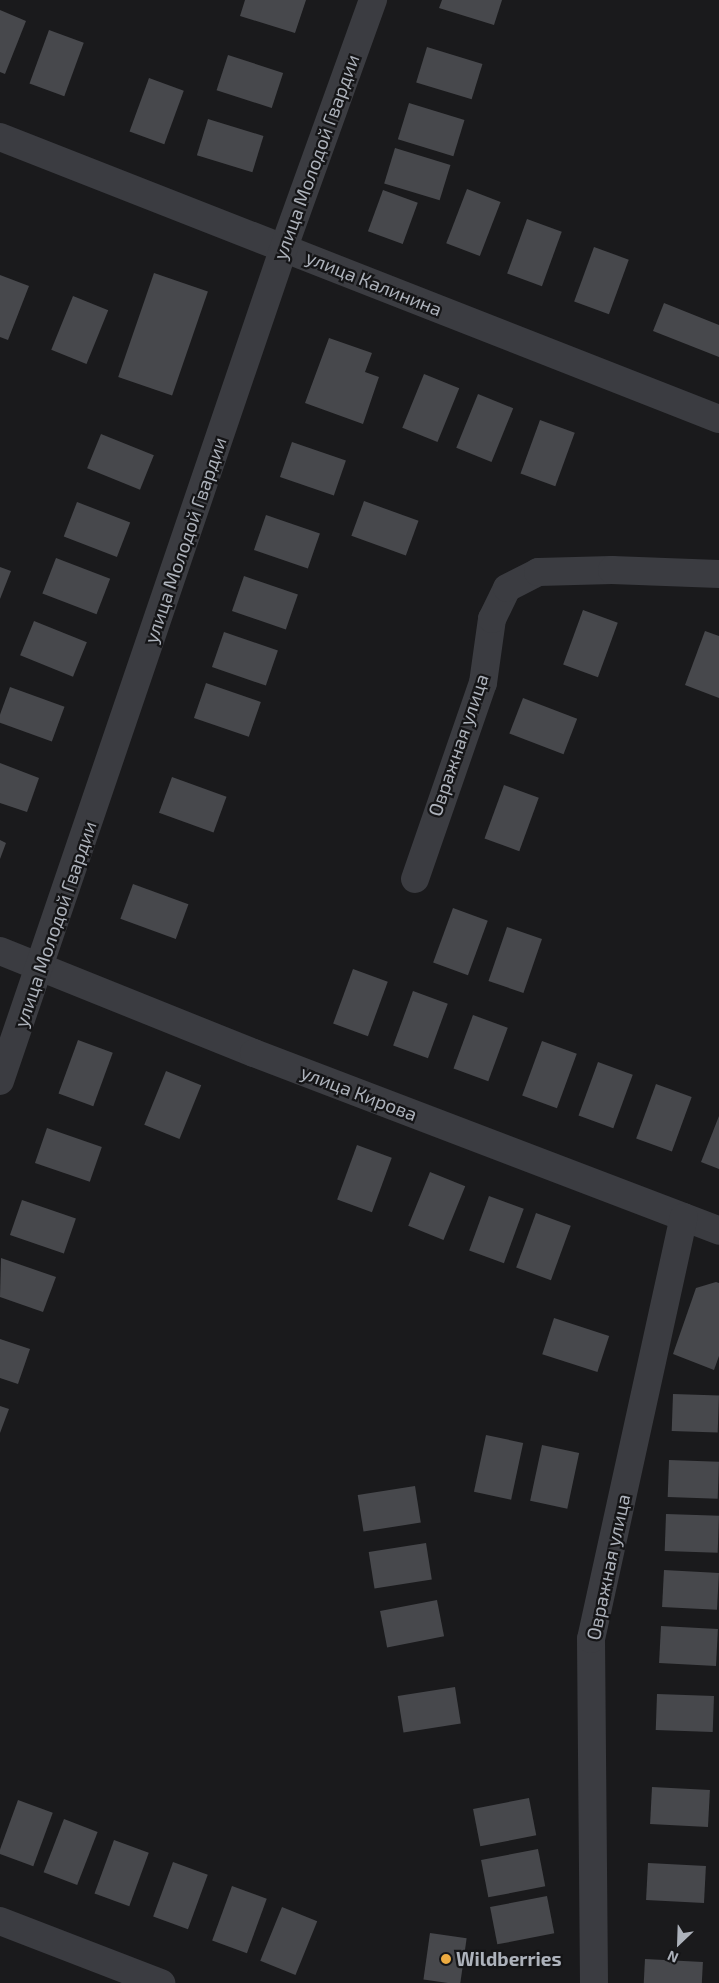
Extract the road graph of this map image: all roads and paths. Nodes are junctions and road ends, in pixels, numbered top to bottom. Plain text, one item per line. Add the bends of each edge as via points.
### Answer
1 (373, 0) edge
2 (0, 137) edge
3 (284, 247) junction
4 (719, 419) edge
5 (719, 574) edge
6 (415, 879) dead end
7 (0, 952) edge
8 (40, 967) junction
9 (0, 1082) edge
10 (684, 1217) junction
11 (719, 1231) edge
12 (0, 1921) edge
13 (161, 1983) edge
14 (594, 1983) edge

1 - 3 street, улица Молодой Гвардии
2 - 3 street, улица Калинина
3 - 4 street, улица Калинина
3 - 8 street, улица Молодой Гвардии
5 - 6 street, Овражная улица via 612,570 538,572 507,588 492,619 483,684
7 - 8 street, улица Кирова
8 - 9 street, улица Молодой Гвардии
8 - 10 street, улица Кирова via 254,1053
10 - 11 street, улица Кирова
10 - 14 street, Овражная улица via 591,1639
12 - 13 street

